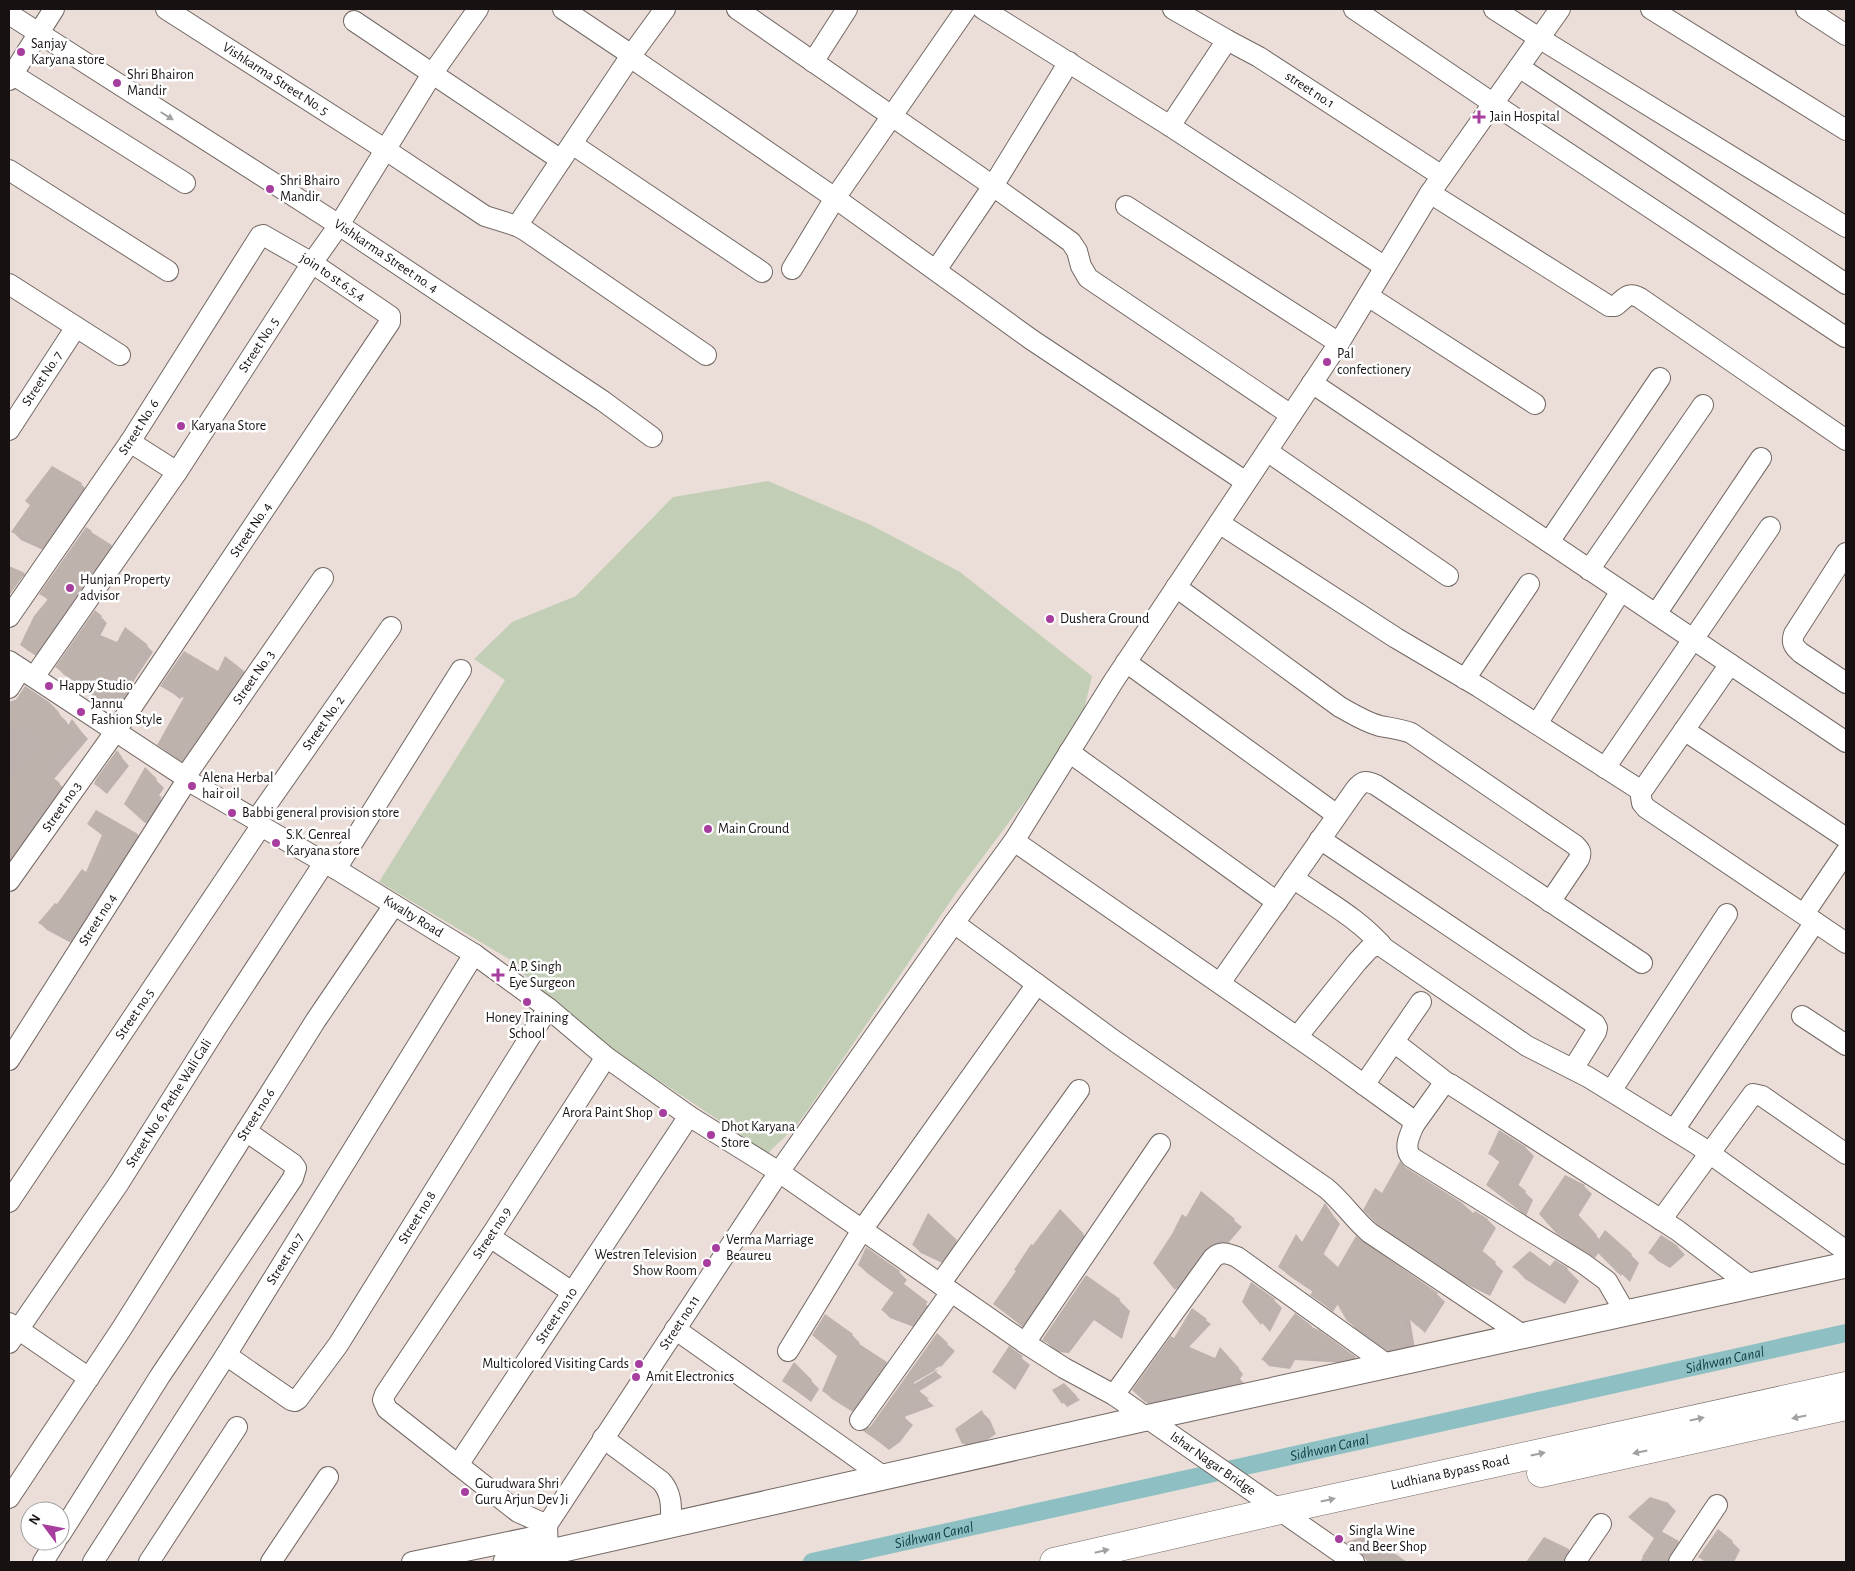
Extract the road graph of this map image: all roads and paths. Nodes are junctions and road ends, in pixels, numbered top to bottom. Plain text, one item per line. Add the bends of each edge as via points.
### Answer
1 (54, 9) edge
2 (166, 9) edge
3 (478, 9) edge
4 (563, 9) edge
5 (665, 9) edge
6 (737, 9) edge
7 (846, 9) edge
8 (966, 9) edge
9 (983, 9) edge
10 (1173, 9) edge
11 (1354, 9) edge
12 (1494, 9) edge
13 (1560, 9) edge
14 (1651, 9) edge
15 (1806, 9) edge
16 (9, 14) edge
17 (354, 22) dead end
18 (38, 32) junction
19 (1846, 35) edge
20 (1539, 38) junction
21 (1226, 40) junction
22 (630, 57) junction
23 (813, 62) junction
24 (1069, 62) junction
25 (1519, 67) junction
26 (432, 74) junction
27 (11, 77) edge
28 (1494, 104) junction
29 (891, 116) junction
30 (1170, 126) junction
31 (1846, 130) edge
32 (386, 150) junction
33 (567, 152) junction
34 (9, 170) edge
35 (1442, 176) junction
36 (185, 183) dead end
37 (993, 186) junction
38 (1430, 193) junction
39 (835, 198) junction
40 (1126, 206) dead end
41 (339, 225) junction
42 (517, 226) junction
43 (1846, 227) edge
44 (263, 235) joint
45 (312, 263) junction
46 (1385, 267) junction
47 (792, 269) dead end
48 (168, 270) dead end
49 (936, 270) junction
50 (762, 272) dead end
51 (9, 284) edge
52 (1846, 284) edge
53 (1368, 296) junction
54 (76, 327) junction
55 (387, 328) joint
56 (1846, 336) edge
57 (1339, 343) junction
58 (706, 354) dead end
59 (120, 355) dead end
60 (1660, 378) dead end
61 (1312, 383) junction
62 (1536, 404) dead end
63 (1703, 404) dead end
64 (1291, 415) junction
65 (9, 430) edge
66 (652, 437) dead end
67 (1846, 440) edge
68 (130, 442) junction
69 (1267, 451) junction
70 (1762, 458) dead end
71 (176, 472) junction
72 (1246, 482) junction
73 (1219, 523) junction
74 (1770, 528) dead end
75 (1549, 542) junction
76 (1846, 553) edge
77 (1590, 570) junction
78 (1448, 576) dead end
79 (323, 578) dead end
80 (1530, 584) dead end
81 (1176, 587) junction
82 (1621, 591) junction
83 (1656, 614) junction
84 (9, 617) edge
85 (391, 627) dead end
86 (1693, 639) junction
87 (1126, 662) junction
88 (1730, 664) junction
89 (21, 669) edge
90 (461, 670) dead end
91 (1465, 679) junction
92 (1846, 683) edge
93 (9, 688) edge
94 (1537, 724) junction
95 (1684, 730) junction
96 (115, 732) junction
97 (1846, 742) edge
98 (1069, 752) junction
99 (1605, 768) junction
100 (186, 778) junction
101 (1640, 790) junction
102 (1338, 815) junction
103 (259, 823) junction
104 (1846, 838) edge
105 (1320, 839) junction
106 (1014, 841) junction
107 (1846, 852) edge
108 (330, 866) junction
109 (1293, 878) junction
110 (9, 881) edge
111 (1277, 902) junction
112 (1550, 902) junction
113 (394, 905) junction
114 (1727, 914) dead end
115 (1809, 918) junction
116 (954, 922) junction
117 (1380, 943) junction
118 (1846, 943) edge
119 (474, 954) junction
120 (1642, 963) dead end
121 (1037, 984) junction
122 (1220, 984) junction
123 (1421, 1002) dead end
124 (548, 1008) junction
125 (1802, 1016) dead end
126 (1297, 1037) junction
127 (1394, 1042) junction
128 (1846, 1045) edge
129 (606, 1057) junction
130 (9, 1060) edge
131 (1573, 1069) junction
132 (1447, 1084) junction
133 (1364, 1085) junction
134 (1079, 1090) dead end
135 (1611, 1091) junction
136 (689, 1116) junction
137 (1414, 1125) junction
138 (1674, 1130) junction
139 (246, 1131) junction
140 (1160, 1144) dead end
141 (1709, 1154) junction
142 (1846, 1154) edge
143 (779, 1172) junction
144 (9, 1202) edge
145 (1661, 1220) junction
146 (862, 1230) junction
147 (490, 1237) junction
148 (1846, 1250) edge
149 (1846, 1265) edge
150 (1750, 1286) junction
151 (945, 1288) junction
152 (572, 1292) junction
153 (1626, 1314) junction
154 (674, 1329) junction
155 (12, 1332) edge
156 (1524, 1336) junction
157 (1025, 1343) junction
158 (788, 1351) dead end
159 (226, 1355) junction
160 (1389, 1366) junction
161 (89, 1378) junction
162 (1846, 1386) edge
163 (1114, 1395) junction
164 (1846, 1406) edge
165 (860, 1420) dead end
166 (1154, 1424) junction
167 (237, 1427) dead end
168 (603, 1438) junction
169 (458, 1465) junction
170 (328, 1477) dead end
171 (884, 1477) junction
172 (9, 1498) edge
173 (1717, 1505) dead end
174 (1282, 1511) junction
175 (70, 1519) edge
176 (1601, 1524) dead end
177 (670, 1526) junction
178 (547, 1537) junction
179 (50, 1551) edge
180 (43, 1562) edge
181 (93, 1562) edge
182 (148, 1562) edge
183 (271, 1562) edge
184 (412, 1562) edge
185 (506, 1562) edge
186 (1054, 1562) edge
187 (1139, 1562) edge
188 (1354, 1562) edge
189 (1575, 1562) edge
190 (1679, 1562) edge

1 - 18 street
2 - 32 street, Vishkarma Street No. 5
3 - 26 street, Street No. 5
4 - 22 street
5 - 22 street
6 - 23 street
7 - 23 street
8 - 29 street
9 - 24 street
10 - 21 street, street no.1
11 - 28 street
12 - 20 street
13 - 20 street, Street no.11
14 - 31 street
15 - 19 street
16 - 18 street, Vishkarma Street no. 4
17 - 26 street
18 - 27 street
18 -> 41 street, Vishkarma Street no. 4
20 - 25 street, Street no.11
20 - 43 street
21 - 30 street
21 - 35 street, street no.1 via 1260,57
22 - 33 street
22 - 39 street
23 - 29 street
24 - 30 street
24 - 37 street
25 - 28 street, Street no.11
25 - 52 street
26 - 32 street, Street No. 5
26 - 33 street
27 - 36 street
28 - 35 street, Street no.11
28 - 56 street
29 - 37 street
29 - 39 street
30 - 46 street
32 - 41 street, Street No. 5
32 - 42 street, Vishkarma Street No. 5 via 485,216
33 - 42 street
33 - 50 street
34 - 48 street
35 - 38 street, Street no.11
37 - 49 street
37 - 64 street via 1074,246 1088,278
38 - 46 street, Street no.11
38 - 67 street via 1609,306 1615,306 1629,295 1640,298
39 - 47 street
39 - 49 street
40 - 57 street
41 - 45 street, Street No. 5
41 - 66 street, Vishkarma Street no. 4
42 - 58 street, Vishkarma Street No. 5
44 - 45 street, join to st.6,5,4
44 - 68 street, Street No. 6 via 257,238
45 - 55 street, join to st.6,5,4 via 390,316
45 - 71 street, Street No. 5
46 - 53 street, Street no.11
49 - 72 street via 1032,340
51 - 54 street
53 - 57 street, Street no.11
53 - 62 street
54 - 59 street
54 - 65 street, Street No. 7
55 - 96 street, Street No. 4
57 - 61 street, Street no.11
60 - 75 street
61 - 64 street, Street no.11
61 - 75 street
63 - 77 street
64 - 69 street, Street no.11
68 - 71 street
68 - 84 street, Street No. 6
69 - 72 street, Street no.11
69 - 78 street
70 - 83 street
71 - 89 street, Street No. 5
72 - 73 street, Street no.11
73 - 81 street, Street no.11
73 - 91 street via 1389,634
74 - 86 street
75 - 77 street
76 - 92 street via 1792,642 1801,653
77 - 82 street
79 - 100 street, Street No. 3
80 - 91 street
81 - 87 street, Street no.11
81 - 112 street via 1340,706 1379,726 1411,733 1575,845 1580,851 1579,859
82 - 83 street
82 - 94 street
83 - 86 street
85 - 103 street, Street No. 2
86 - 88 street
86 - 99 street
87 - 98 street, Street no.11
87 - 102 street
88 - 95 street
88 - 97 street
89 - 93 street, Street No. 5
89 - 96 street, Kwalty Road
90 - 108 street, Street No 6, Pethe Wali Gali
91 - 94 street
94 - 99 street
95 - 101 street
95 - 104 street
96 - 100 street, Kwalty Road
96 - 110 street, Street no.3
98 - 106 street, Street no.11
98 - 111 street
99 - 101 street
100 - 103 street, Kwalty Road
100 - 130 street, Street no.4
101 - 115 street via 1646,808
102 - 105 street
102 - 112 street via 1354,790 1367,781
103 - 108 street, Kwalty Road
103 - 144 street, Street no.5
105 - 109 street
105 - 131 street via 1595,1024 1596,1032
106 - 116 street, Street no.11
106 - 122 street
107 - 115 street
108 - 113 street, Kwalty Road
108 - 155 street, Street No 6, Pethe Wali Gali via 223,1019 119,1183
109 - 111 street
109 - 117 street via 1373,934
111 - 122 street
112 - 120 street
113 - 119 street, Kwalty Road
113 - 139 street, Street no.6
114 - 135 street
115 - 118 street
115 - 138 street
116 - 121 street
116 - 143 street, Street no.11
117 - 126 street via 1357,962
117 - 131 street via 1527,1046
119 - 124 street, Kwalty Road
119 - 159 street, Street no.7
121 - 146 street
121 - 156 street via 1326,1188 1370,1233
122 - 126 street
123 - 127 street
124 - 129 street, Kwalty Road
124 - 159 street, Street no.8 via 338,1345 295,1401
125 - 128 street
126 - 133 street
127 - 132 street
127 - 133 street
129 - 136 street, Kwalty Road
129 - 147 street, Street no.9
131 - 135 street
132 - 137 street via 1442,1086
132 - 145 street
133 - 137 street via 1410,1118
134 - 151 street
135 - 138 street
136 - 143 street, Kwalty Road
136 - 152 street, Street no.10
137 - 153 street via 1407,1148 1411,1157 1584,1264 1607,1281
138 - 141 street
139 - 161 street, Street no.6
139 - 175 street via 293,1164 296,1168 293,1178 160,1376
140 - 157 street
141 - 142 street via 1753,1094 1762,1096
141 - 145 street
141 - 148 street
143 - 146 street, Kwalty Road
143 - 154 street, Street no.11
145 - 150 street
146 - 151 street, Kwalty Road
146 - 158 street
147 - 152 street
147 - 169 street, Street no.9 via 383,1400 387,1409
149 - 150 street
150 - 153 street
151 - 157 street, Ishar Nagar Bridge
151 - 165 street
152 - 169 street, Street no.10
153 - 156 street
154 - 168 street, Street no.11
154 - 171 street
155 - 161 street
156 - 160 street
157 - 163 street, Ishar Nagar Bridge
159 - 181 street, Street no.7
160 - 163 street via 1236,1257 1225,1253 1213,1258
160 - 166 street
161 - 172 street, Street no.6
174 -> 162 highway, Ludhiana Bypass Road
163 - 166 street, Ishar Nagar Bridge
164 -> 174 highway, Ludhiana Bypass Road
166 - 171 street
166 - 174 street, Ishar Nagar Bridge
167 - 182 street
168 - 177 street via 667,1487
168 - 178 street, Street no.11
169 - 178 street
170 - 183 street
171 - 177 street
173 - 190 street
186 -> 174 highway, Ludhiana Bypass Road
174 - 187 highway, Ludhiana Bypass Road
174 - 188 street, Ishar Nagar Bridge
176 - 189 street
177 - 178 street
178 - 184 street
178 - 185 street
179 - 180 street

